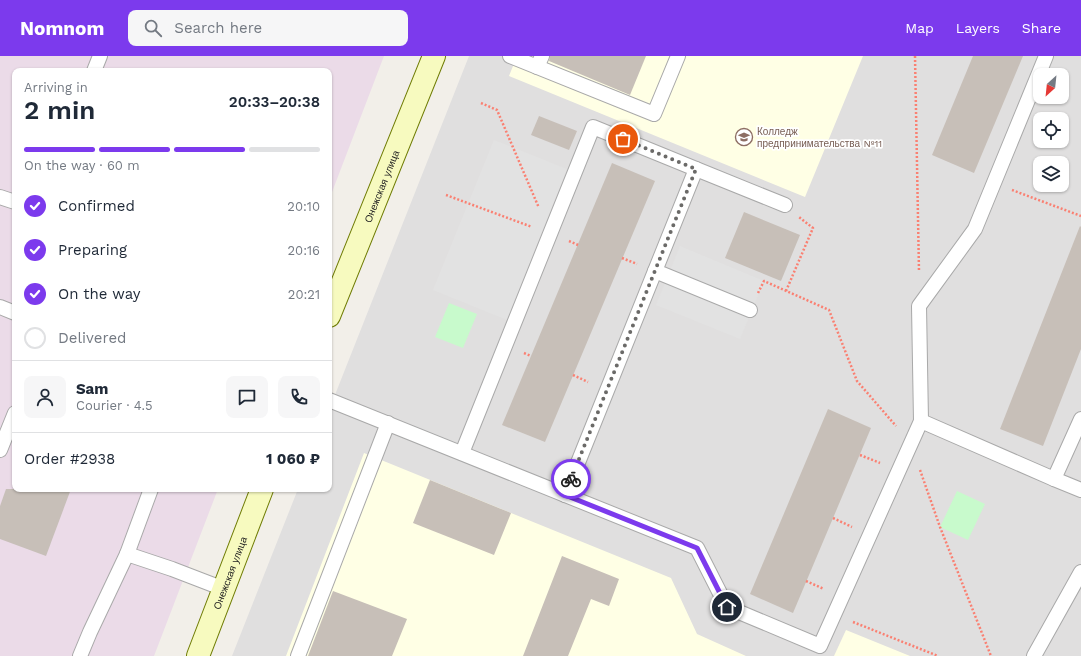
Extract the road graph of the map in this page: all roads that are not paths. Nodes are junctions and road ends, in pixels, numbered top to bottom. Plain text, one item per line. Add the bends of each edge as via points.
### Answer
1 (100, 56) edge
2 (434, 56) edge
3 (510, 56) edge
4 (678, 56) edge
5 (1046, 56) edge
6 (539, 62) edge
7 (95, 68) edge
8 (696, 169) junction
9 (0, 197) edge
10 (12, 201) edge
11 (785, 205) road end
12 (655, 271) junction
13 (0, 308) edge
14 (332, 309) edge
15 (750, 310) road end
16 (12, 312) edge
17 (332, 401) edge
18 (1081, 419) edge
19 (12, 420) edge
20 (921, 421) junction
21 (388, 423) junction
22 (0, 450) edge
23 (462, 453) junction
24 (1054, 479) junction
25 (1081, 490) edge
26 (149, 492) edge
27 (261, 492) edge
28 (565, 495) junction
29 (127, 554) junction
30 (1081, 572) edge
31 (224, 589) junction
32 (80, 656) edge
33 (198, 656) edge
34 (298, 656) edge
35 (1034, 656) edge

1 - 7 lane
2 - 14 main road, Онежская улица
3 - 6 lane
4 - 6 lane via 654,114
5 - 20 lane via 976,229 920,306
8 - 11 lane
8 - 12 lane
8 - 23 lane via 593,128
9 - 10 lane
12 - 15 lane
12 - 28 lane
13 - 16 lane
17 - 21 lane
18 - 24 lane
19 - 22 lane
20 - 24 lane
20 - 28 lane via 820,646 727,607 697,548
21 - 23 lane
21 - 34 lane
23 - 28 lane
24 - 25 lane
26 - 29 lane
27 - 31 main road, Онежская улица
29 - 31 lane
29 - 32 lane
30 - 35 lane
31 - 33 main road, Онежская улица

